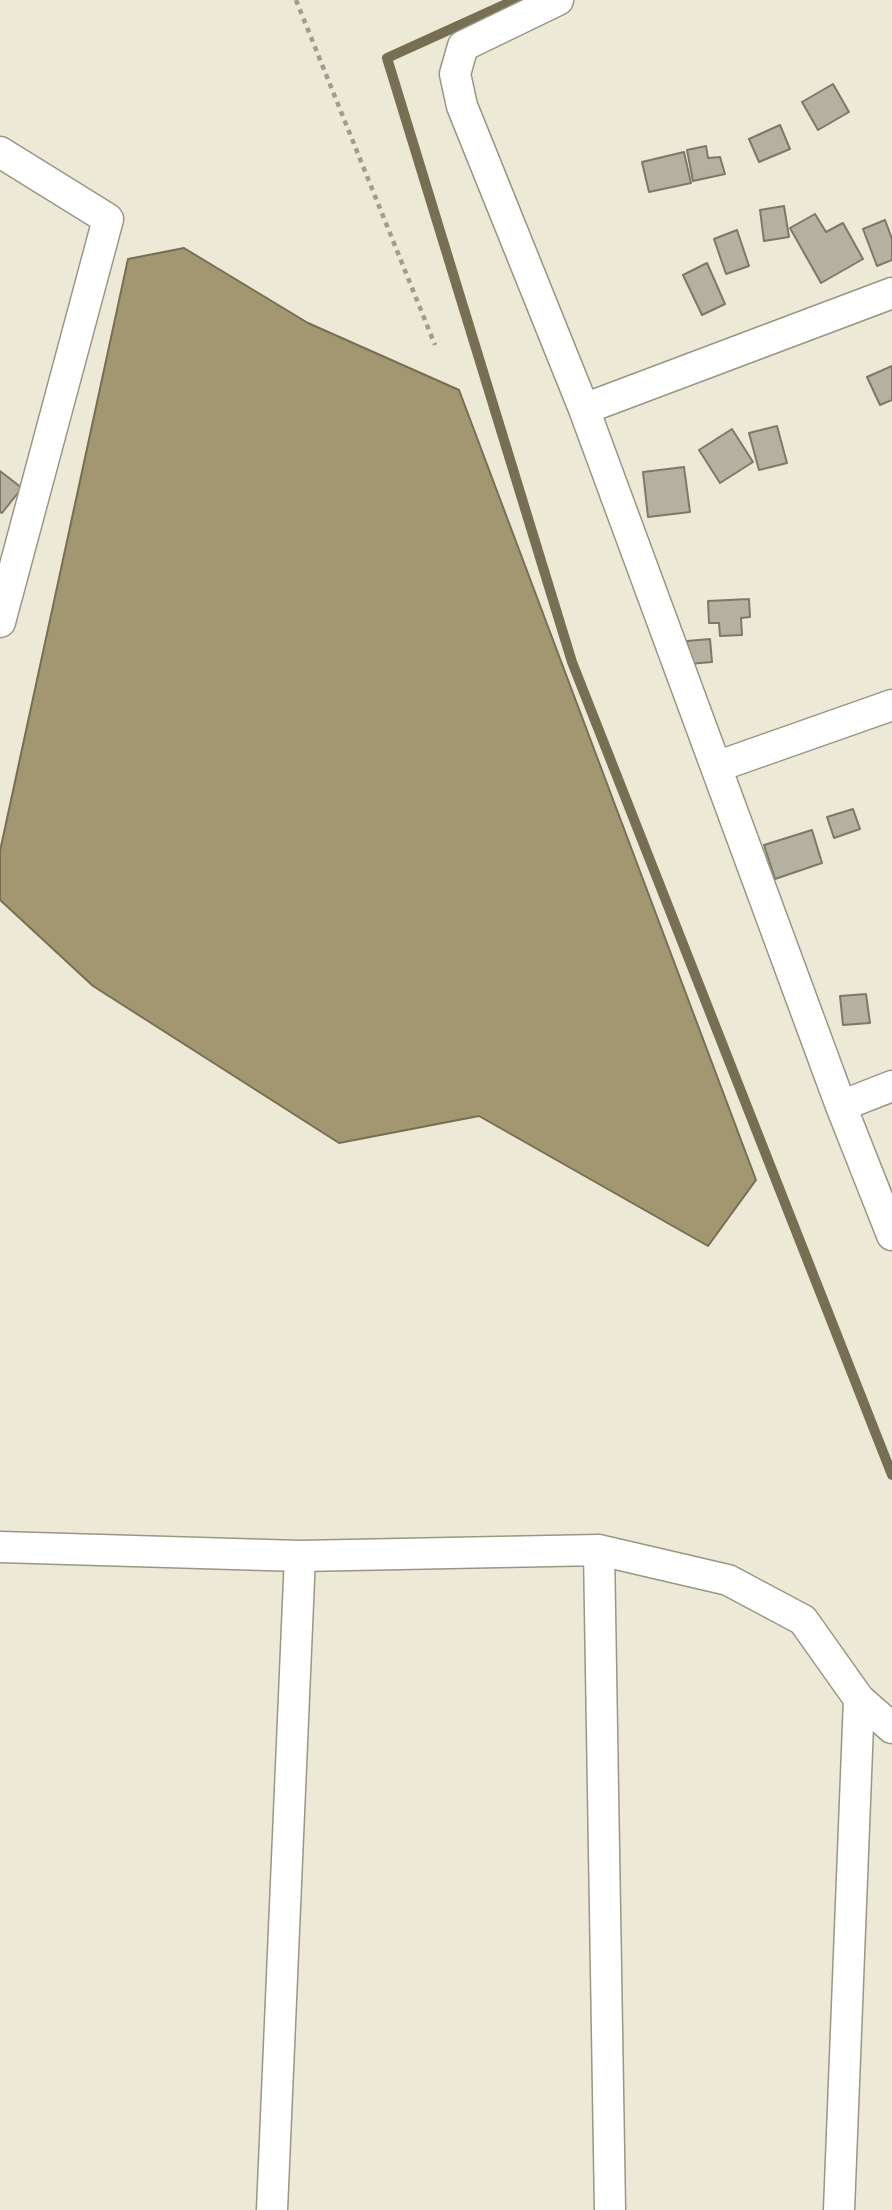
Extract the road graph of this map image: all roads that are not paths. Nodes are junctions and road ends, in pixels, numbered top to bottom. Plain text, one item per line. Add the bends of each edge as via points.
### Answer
1 (558, 0) edge
2 (0, 152) edge
3 (892, 293) edge
4 (584, 409) junction
5 (0, 622) edge
6 (892, 705) edge
7 (716, 767) junction
8 (892, 1086) edge
9 (841, 1106) junction
10 (892, 1235) edge
11 (0, 1548) edge
12 (599, 1550) junction
13 (300, 1556) junction
14 (859, 1699) junction
15 (892, 1728) edge
16 (272, 2210) edge
17 (610, 2210) edge
18 (839, 2210) edge

1 - 4 street via 463,46 455,74 462,106
2 - 5 street via 108,219
3 - 4 street
4 - 7 street
6 - 7 street
7 - 9 street
8 - 9 street
9 - 10 street
11 - 13 street
12 - 13 street
12 - 14 street via 728,1580 803,1620
12 - 17 street
13 - 16 street
14 - 15 street
14 - 18 street

